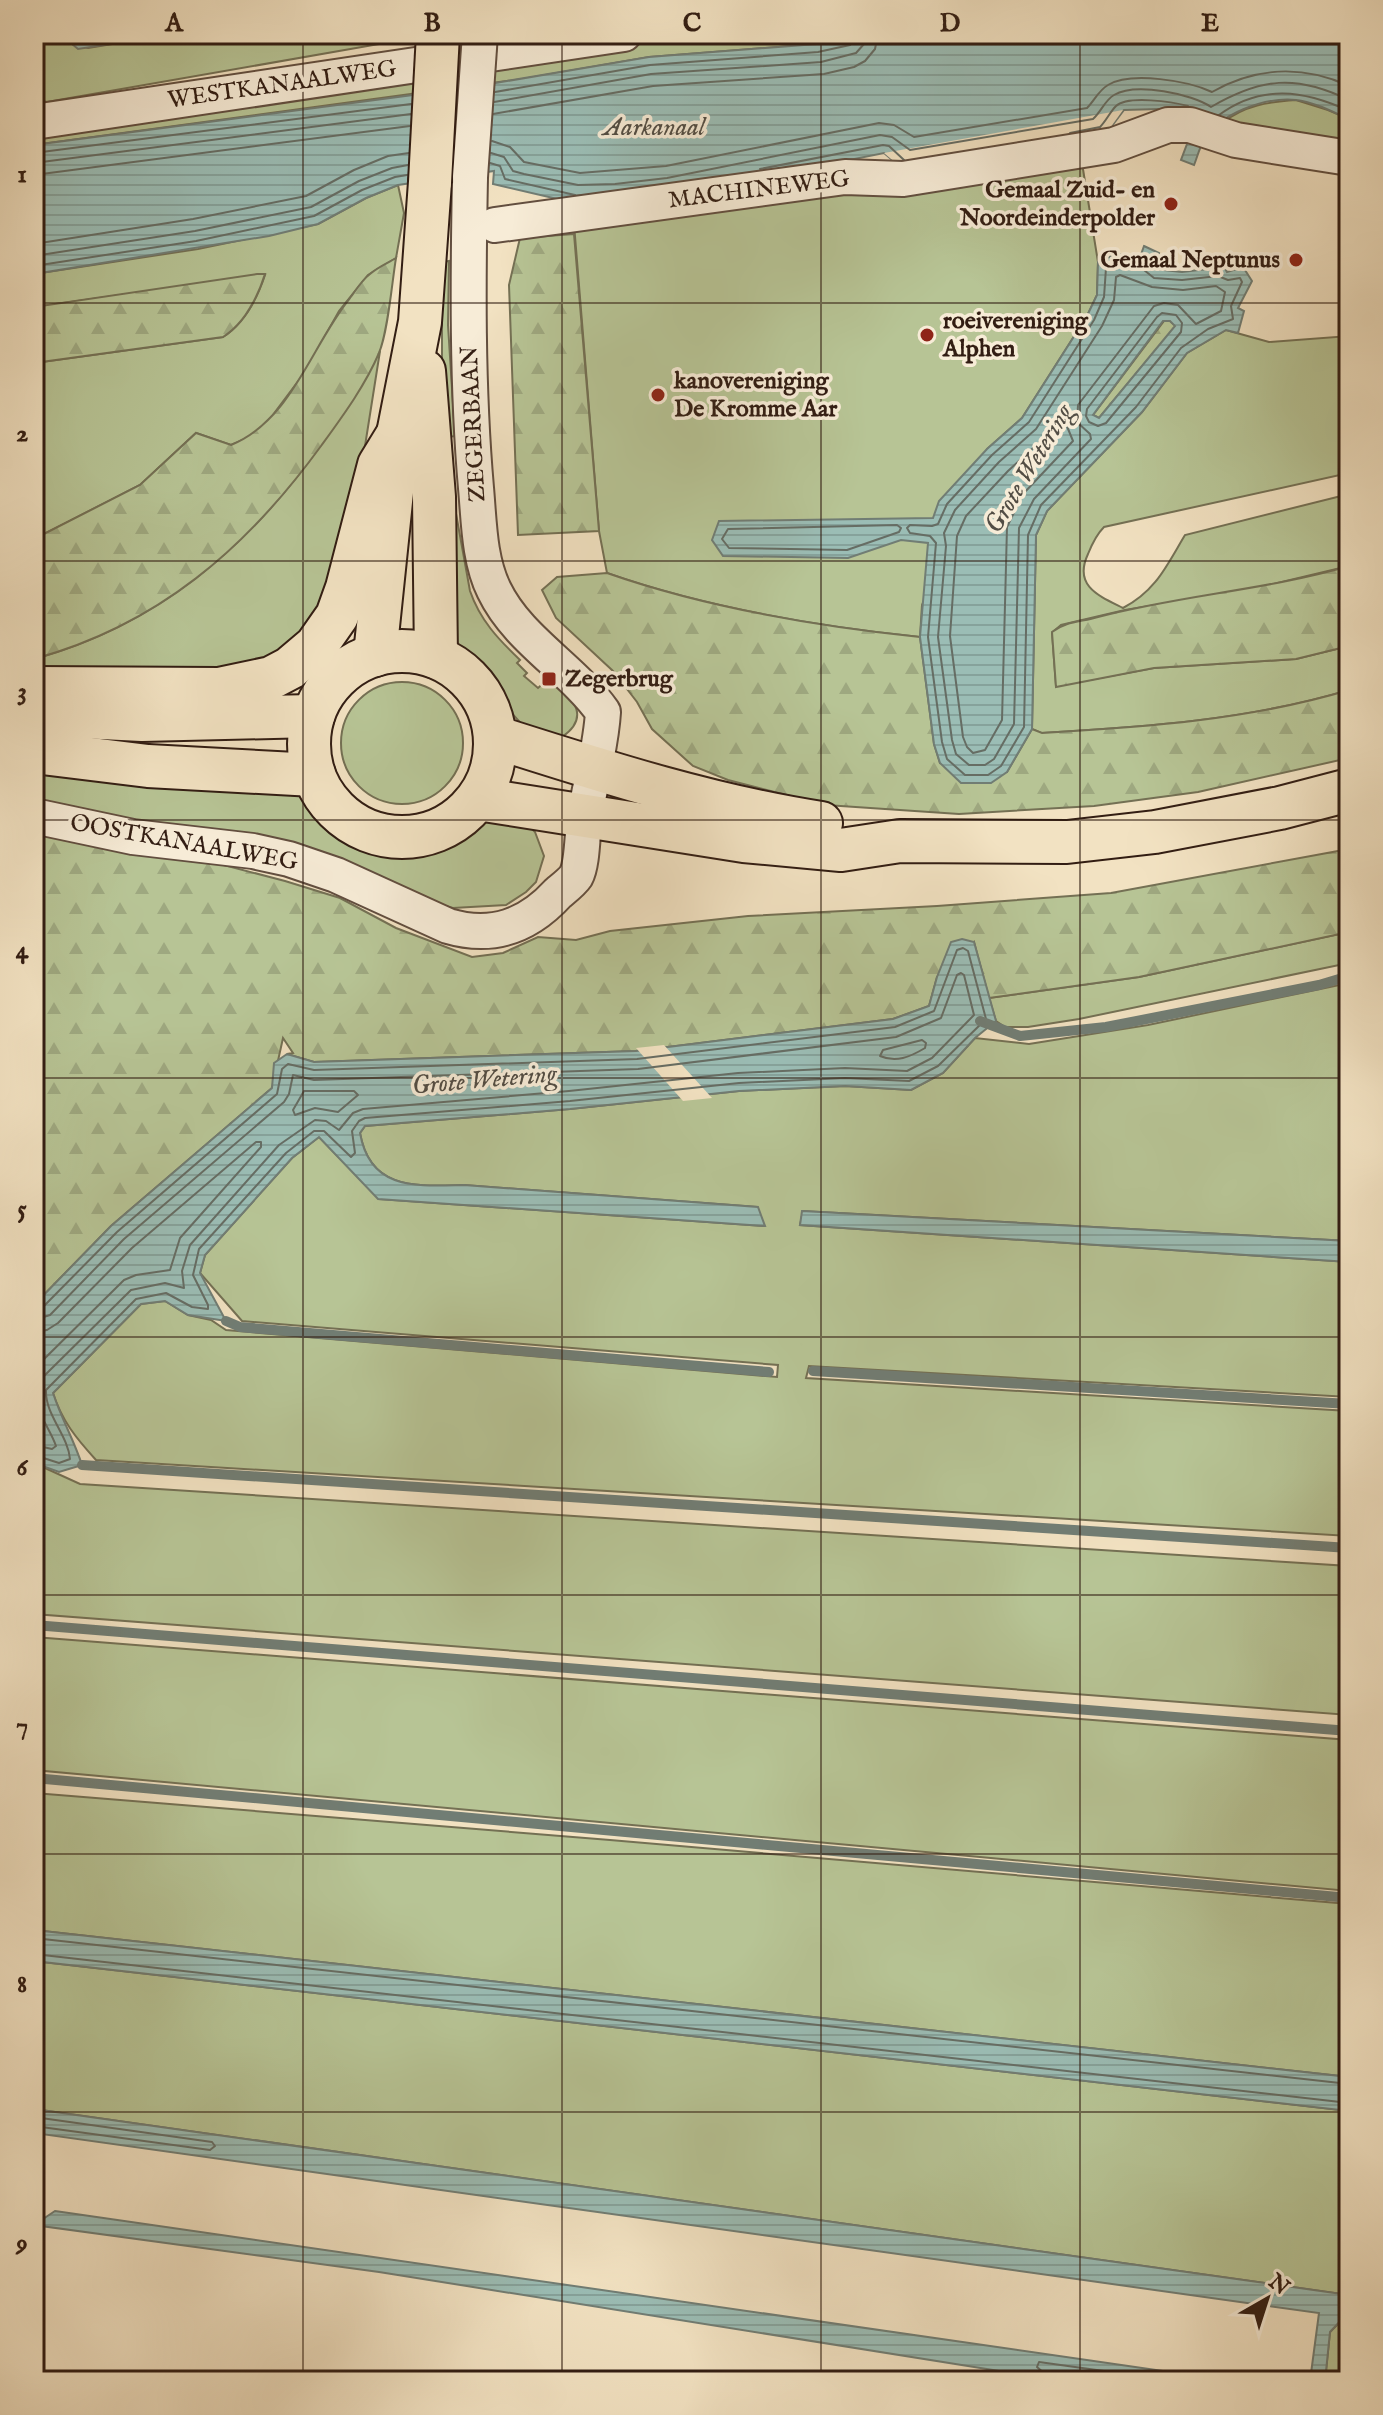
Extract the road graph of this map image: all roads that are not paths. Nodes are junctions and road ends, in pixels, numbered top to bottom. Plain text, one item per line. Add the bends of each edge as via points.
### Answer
1 (438, 34) edge
2 (480, 34) edge
3 (624, 34) edge
4 (34, 122) edge
5 (1349, 158) edge
6 (495, 225) dead end
7 (420, 322) junction
8 (398, 434) junction
9 (375, 655) junction
10 (436, 657) junction
11 (34, 688) edge
12 (34, 715) edge
13 (313, 716) junction
14 (495, 737) junction
15 (34, 752) edge
16 (596, 769) junction
17 (314, 775) junction
18 (1349, 790) edge
19 (478, 799) junction
20 (585, 814) junction
21 (34, 816) edge
22 (900, 841) junction

1 - 7 main road, ZEGERBAAN, bridge
2 - 16 street, ZEGERBAAN, bridge via 468,277 471,426 484,559 493,589 510,616 588,690 603,712
3 - 4 street, WESTKANAALWEG
5 - 6 street, MACHINEWEG via 1168,125 1114,145 903,179 845,177
7 - 8 main road, ZEGERBAAN
7 - 10 main road, ZEGERBAAN via 434,497
8 - 9 main road, ZEGERBAAN
8 - 11 main road via 379,465 337,616 316,646 290,668 271,678 219,689
9 - 10 main road via 406,651
9 - 13 main road via 337,677
10 - 14 main road via 477,689
12 - 13 main road via 142,720
13 - 17 main road via 309,740
14 - 16 main road
14 - 19 main road via 492,770
15 - 17 main road via 148,766
16 - 20 street, OOSTKANAALWEG
16 - 22 main road via 732,807
17 - 19 main road via 328,801 349,821 389,837 418,836 445,827
18 - 22 main road via 1155,832 1067,842
19 - 20 main road
20 - 21 street, OOSTKANAALWEG via 577,874 555,897 509,928 467,932 289,859 133,837
20 - 22 main road via 744,841 841,850

